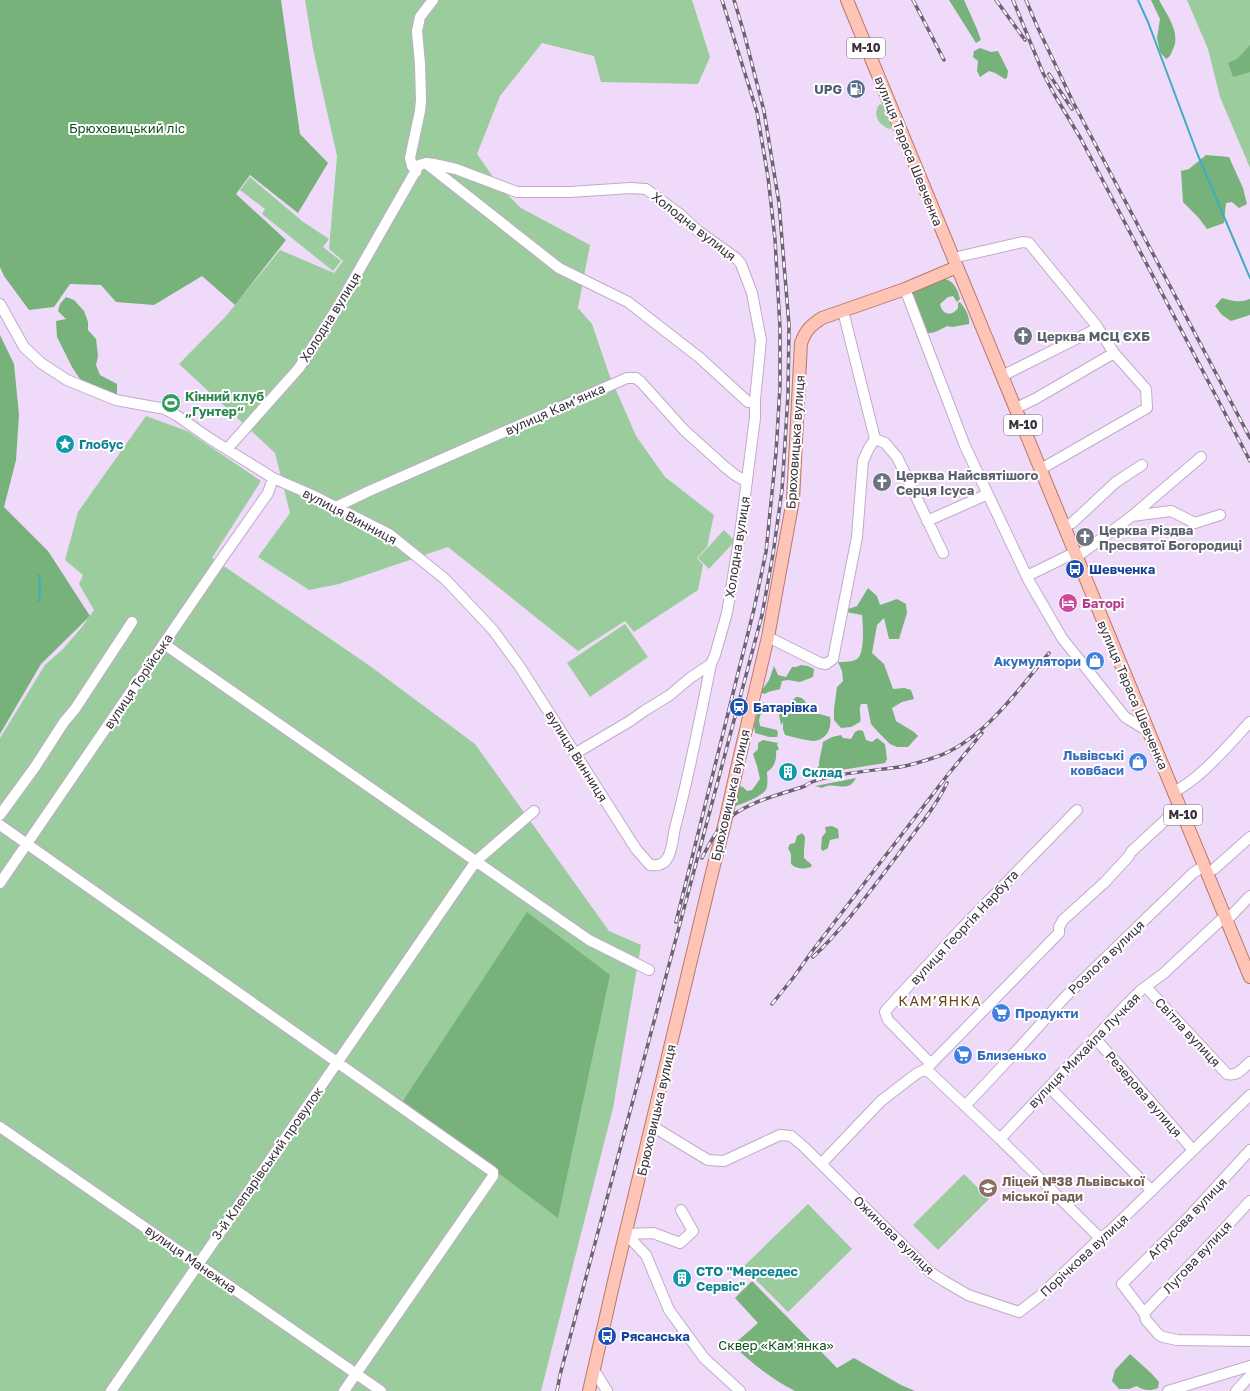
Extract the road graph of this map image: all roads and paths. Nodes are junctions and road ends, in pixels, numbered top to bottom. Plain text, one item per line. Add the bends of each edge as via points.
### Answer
1 (433, 0) edge
2 (847, 0) edge
3 (426, 163) junction
4 (416, 172) junction
5 (955, 263) junction
6 (905, 289) junction
7 (0, 304) edge
8 (844, 311) junction
9 (1098, 328) junction
10 (1114, 353) junction
11 (1002, 376) junction
12 (755, 400) junction
13 (1016, 408) junction
14 (875, 439) junction
15 (227, 449) junction
16 (1201, 457) dead end
17 (1142, 465) dead end
18 (1040, 469) junction
19 (273, 478) junction
20 (747, 482) junction
21 (988, 494) junction
22 (336, 507) junction
23 (1220, 515) dead end
24 (1132, 516) junction
25 (927, 521) junction
26 (1063, 526) junction
27 (943, 553) dead end
28 (1075, 554) junction
29 (1027, 576) junction
30 (132, 622) dead end
31 (768, 637) junction
32 (164, 644) junction
33 (711, 664) junction
34 (1250, 722) edge
35 (1148, 731) junction
36 (576, 753) junction
37 (1174, 792) junction
38 (1077, 810) dead end
39 (1181, 810) junction
40 (534, 811) dead end
41 (0, 815) edge
42 (0, 825) edge
43 (1250, 836) edge
44 (27, 844) junction
45 (476, 861) junction
46 (650, 866) joint
47 (1206, 869) junction
48 (0, 883) edge
49 (1250, 896) edge
50 (1226, 918) junction
51 (649, 970) dead end
52 (1250, 977) edge
53 (1146, 987) junction
54 (1095, 1038) junction
55 (1250, 1062) edge
56 (337, 1063) junction
57 (928, 1066) junction
58 (1049, 1087) junction
59 (1250, 1095) edge
60 (965, 1106) junction
61 (652, 1126) junction
62 (0, 1127) edge
63 (1000, 1139) junction
64 (1194, 1150) junction
65 (1250, 1150) edge
66 (821, 1164) junction
67 (1152, 1190) junction
68 (1250, 1201) edge
69 (681, 1210) dead end
70 (626, 1234) junction
71 (1100, 1238) junction
72 (198, 1264) junction
73 (1019, 1312) joint
74 (1144, 1313) junction
75 (1250, 1341) edge
76 (1250, 1366) edge
77 (594, 1370) junction
78 (356, 1374) junction
79 (1250, 1376) edge
80 (111, 1391) edge
81 (344, 1391) edge
82 (381, 1391) edge
83 (589, 1391) edge
84 (607, 1391) edge
85 (740, 1391) edge
86 (1168, 1391) edge
87 (1236, 1391) edge

1 - 4 street via 420,17 417,31 421,100 410,158
2 - 5 main road, вулиця Тараса Шевченка / М-10
3 - 4 street, Холодна вулиця via 419,166
3 - 12 street via 560,268 628,302 700,358 748,402
3 - 12 street, Холодна вулиця via 456,169 517,192 646,189 741,264 752,293 761,340
4 - 15 street, Холодна вулиця via 338,307 298,368
5 - 6 main road, Брюховицька вулиця
5 - 9 street via 1023,242 1029,243
5 - 11 main road, вулиця Тараса Шевченка / М-10
6 - 8 main road, Брюховицька вулиця
6 - 21 street via 965,446
7 - 15 street, вулиця Винниця via 24,347 41,363 67,380 116,400 165,409
8 - 14 street
8 - 31 main road, Брюховицька вулиця via 822,318 811,326 801,343 793,500
9 - 10 street
9 - 11 street
10 - 13 street
10 - 18 street via 1146,389 1147,408
11 - 13 main road, вулиця Тараса Шевченка / М-10
12 - 20 street, Холодна вулиця
13 - 18 main road, вулиця Тараса Шевченка / М-10
14 - 25 street via 885,443 897,457
14 - 31 street via 863,461 857,537 833,659 826,664 820,663
15 - 19 street, вулиця Винниця
16 - 24 street
17 - 26 street via 1116,482 1072,523
18 - 26 main road, вулиця Тараса Шевченка / М-10
19 - 22 street, вулиця Винниця
19 - 32 street, вулиця Торійська via 268,493
20 - 22 street, вулиця Камʼянка via 725,467 690,435 641,382 636,378 627,378
20 - 33 street, Холодна вулиця via 726,613 716,655
21 - 25 street
21 - 29 street
22 - 36 street, вулиця Винниця via 389,534 470,604 520,667
23 - 24 street via 1195,523 1171,511
24 - 28 street via 1082,553
25 - 27 street
26 - 28 main road, вулиця Тараса Шевченка / М-10
28 - 29 street
28 - 35 main road, вулиця Тараса Шевченка / М-10
29 - 35 street via 1062,638 1125,717
30 - 41 street via 75,710
31 - 61 main road, Брюховицька вулиця
32 - 44 street, вулиця Торійська
32 - 45 street
33 - 36 street via 670,695
33 - 46 street, Холодна вулиця via 670,854 665,862
34 - 37 street via 1198,776
35 - 37 main road, вулиця Тараса Шевченка / М-10
36 - 46 street, вулиця Винниця
37 - 39 main road, вулиця Тараса Шевченка / М-10
38 - 57 street, вулиця Георгія Нарбута via 886,1009 888,1020
39 - 47 main road, вулиця Тараса Шевченка / М-10
39 - 57 street via 1173,813 1131,852 1105,882 1063,920 1058,933
40 - 45 street, 3-й Клепарівський провулок
42 - 44 street
43 - 47 street, Розлога вулиця via 1214,869
44 - 48 street, вулиця Торійська
44 - 56 street
45 - 51 street via 590,940
45 - 56 street, 3-й Клепарівський провулок
47 - 50 main road, вулиця Тараса Шевченка / М-10
47 - 60 street, Розлога вулиця via 1193,873 1065,997
49 - 50 street, вулиця Михайла Лучкая
50 - 52 main road, вулиця Тараса Шевченка / М-10
50 - 53 street, вулиця Михайла Лучкая
53 - 54 street, вулиця Михайла Лучкая
53 - 55 street, Світла вулиця via 1227,1074 1236,1074
54 - 58 street, вулиця Михайла Лучкая
54 - 64 street, Резедова вулиця
56 - 72 street, 3-й Клепарівський провулок
56 - 78 street via 493,1172 493,1176
57 - 60 street
57 - 66 street via 881,1101
58 - 63 street, вулиця Михайла Лучкая
58 - 67 street
59 - 64 street, Порічкова вулиця
60 - 63 street
61 - 66 street, Ожинова вулиця via 708,1160 724,1161 780,1135 791,1136
61 - 70 main road, Брюховицька вулиця
62 - 72 street, вулиця Манежна
63 - 71 street
64 - 67 street, Порічкова вулиця
65 - 74 street, Аґрусова вулиця via 1186,1220 1122,1284
66 - 73 street, Ожинова вулиця via 930,1272 968,1295
67 - 71 street, Порічкова вулиця
68 - 74 street, Лугова вулиця
69 - 70 street via 693,1232 680,1243 653,1233
70 - 77 main road, Брюховицька вулиця
70 - 85 street via 646,1255 669,1310 704,1358
71 - 73 street, Порічкова вулиця via 1041,1295
72 - 78 street, вулиця Манежна
72 - 80 street, 3-й Клепарівський провулок
74 - 75 street via 1146,1320 1159,1335 1168,1339
76 - 86 street
77 - 83 main road, Брюховицька вулиця
77 - 84 street
78 - 81 street
78 - 82 street, вулиця Манежна
79 - 87 street

